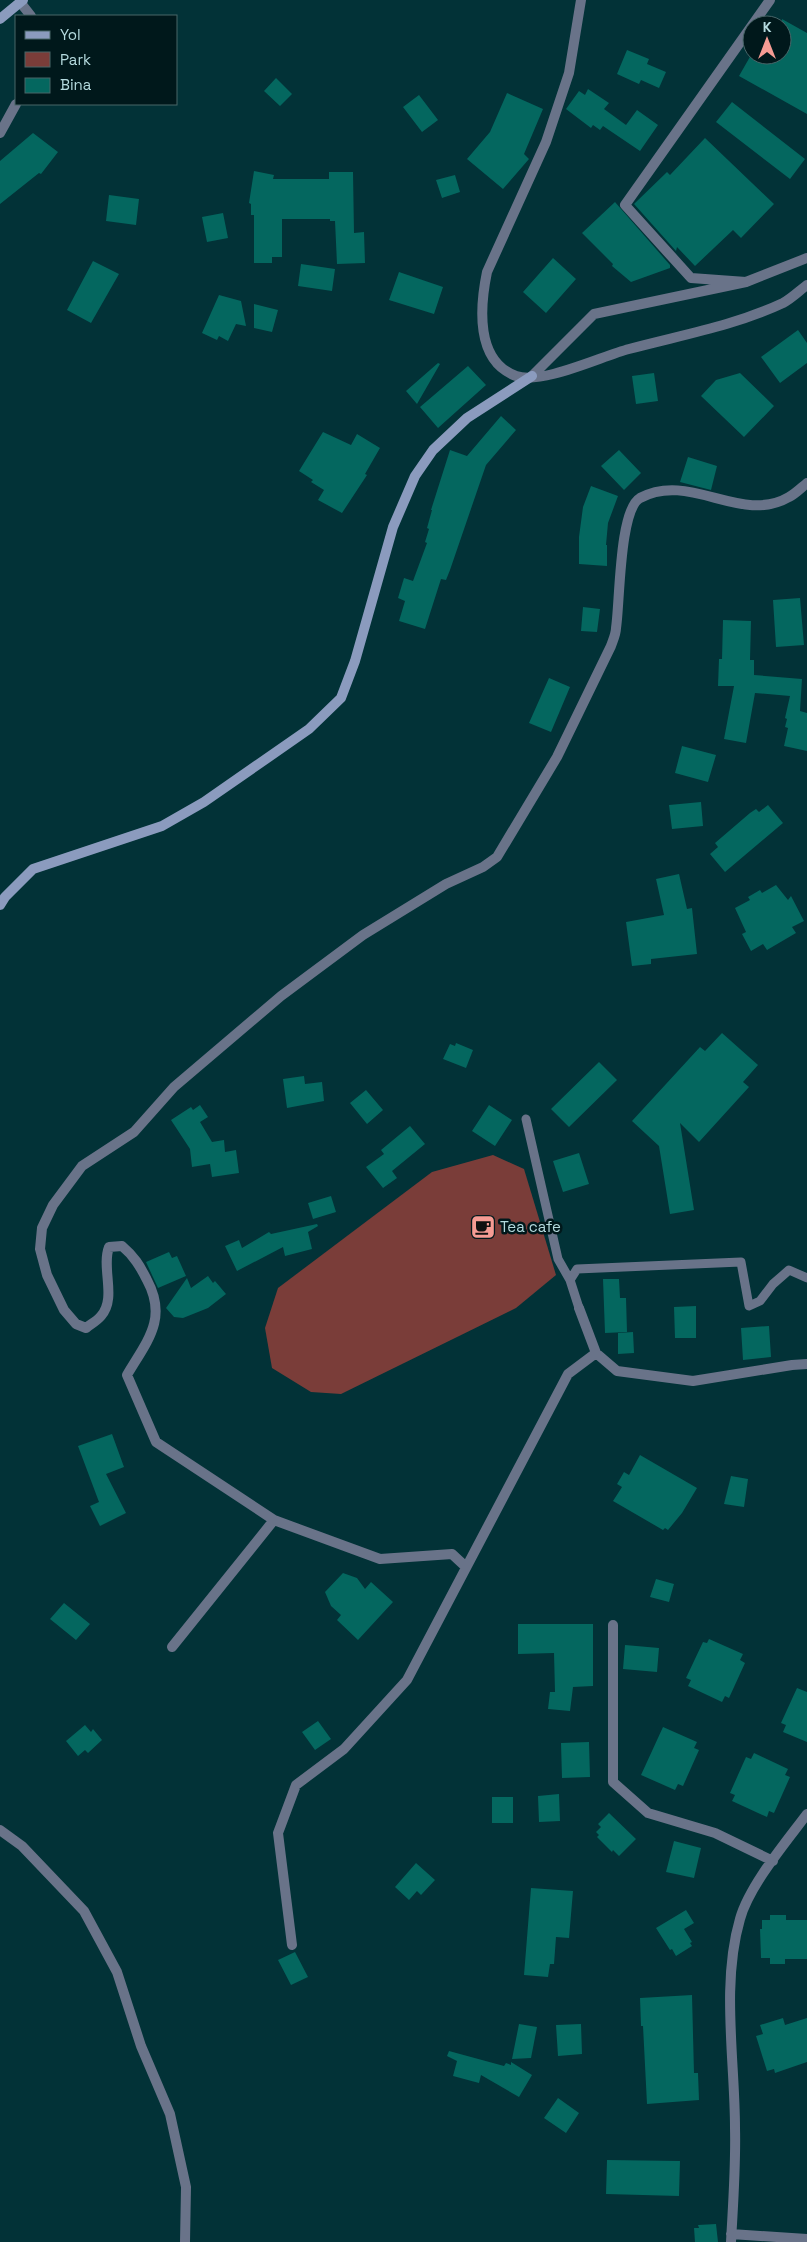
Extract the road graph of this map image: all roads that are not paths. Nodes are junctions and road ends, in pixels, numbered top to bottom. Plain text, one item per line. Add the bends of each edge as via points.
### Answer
1 (581, 0) edge
2 (770, 0) edge
3 (21, 1) edge
4 (30, 15) edge
5 (0, 19) edge
6 (15, 105) edge
7 (0, 133) edge
8 (807, 258) edge
9 (746, 282) junction
10 (807, 285) edge
11 (532, 376) junction
12 (807, 483) edge
13 (0, 905) edge
14 (526, 1119) dead end
15 (807, 1278) edge
16 (570, 1280) junction
17 (578, 1308) joint
18 (596, 1353) junction
19 (807, 1364) edge
20 (274, 1520) junction
21 (466, 1567) junction
22 (613, 1625) dead end
23 (172, 1648) dead end
24 (807, 1814) edge
25 (0, 1830) edge
26 (773, 1861) junction
27 (292, 1945) dead end
28 (731, 2238) edge
29 (807, 2239) edge
30 (185, 2242) edge

1 - 11 street via 569,73 549,134 487,272 482,293 484,338 497,365 517,376
2 - 9 street via 625,204 691,278
3 - 4 street
3 - 5 street
6 - 7 street
8 - 9 street
9 - 11 street via 594,314
10 - 11 street via 785,302 726,325 628,349 549,375
11 - 13 street via 467,418 433,450 415,476 393,527 356,661 341,698 309,729 204,802 162,826 33,868
12 - 20 street via 789,498 744,506 702,493 665,490 639,499 629,513 624,537 616,630 611,646 557,757 497,857 363,935 281,996 174,1087 134,1132 82,1166 53,1205 42,1228 40,1249 47,1275 64,1310 76,1324 86,1328 102,1315 108,1299 106,1256 109,1247 122,1246 135,1257 156,1295 157,1315 152,1332 127,1375 156,1442
14 - 16 lane via 558,1259
15 - 16 lane via 790,1270 773,1284 760,1302 749,1306 741,1262 577,1270
16 - 17 lane
17 - 18 street
18 - 19 street via 617,1371 693,1380
18 - 21 street via 568,1374
20 - 21 street via 380,1559 452,1554
20 - 23 street
21 - 27 street via 408,1680 344,1749 296,1785 278,1833
22 - 26 street via 613,1782 648,1813 715,1833
24 - 26 street
25 - 30 street via 22,1846 84,1911 118,1972 141,2046 170,2114 186,2187
26 - 28 street via 759,1880 740,1918 732,1952 735,2129
28 - 29 street

